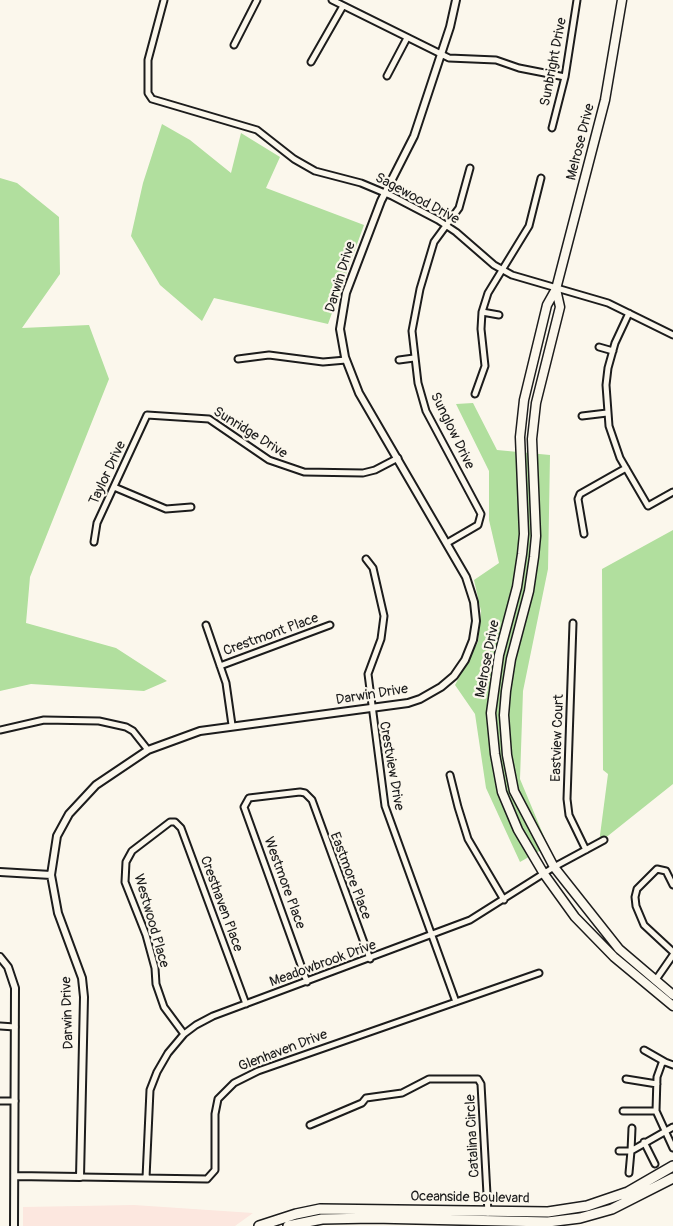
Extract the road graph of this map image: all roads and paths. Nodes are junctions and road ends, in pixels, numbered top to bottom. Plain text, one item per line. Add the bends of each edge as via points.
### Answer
1 (164, 0) edge
2 (257, 0) edge
3 (332, 0) edge
4 (456, 0) edge
5 (577, 0) edge
6 (622, 0) edge
7 (343, 6) junction
8 (407, 38) junction
9 (234, 45) dead end
10 (440, 54) junction
11 (311, 62) dead end
12 (387, 76) dead end
13 (565, 77) junction
14 (552, 128) dead end
15 (470, 168) dead end
16 (541, 178) dead end
17 (385, 193) junction
18 (446, 226) junction
19 (501, 269) junction
20 (556, 289) junction
21 (482, 312) junction
22 (629, 313) junction
23 (499, 315) dead end
24 (673, 335) edge
25 (598, 347) dead end
26 (613, 351) junction
27 (414, 358) junction
28 (238, 359) dead end
29 (346, 360) junction
30 (399, 360) dead end
31 (475, 394) dead end
32 (607, 413) junction
33 (147, 415) joint
34 (582, 416) dead end
35 (398, 458) junction
36 (626, 468) junction
37 (114, 487) junction
38 (673, 492) edge
39 (191, 506) dead end
40 (584, 534) dead end
41 (94, 542) dead end
42 (447, 543) junction
43 (366, 559) dead end
44 (572, 623) dead end
45 (206, 625) dead end
46 (330, 625) dead end
47 (220, 666) junction
48 (371, 709) junction
49 (232, 725) junction
50 (0, 730) edge
51 (148, 750) junction
52 (450, 775) dead end
53 (312, 800) joint
54 (166, 824) joint
55 (604, 840) dead end
56 (586, 850) junction
57 (554, 867) junction
58 (1, 873) edge
59 (544, 874) junction
60 (51, 875) junction
61 (673, 885) edge
62 (504, 900) junction
63 (432, 936) junction
64 (673, 954) edge
65 (0, 957) edge
66 (370, 959) junction
67 (539, 973) dead end
68 (655, 981) junction
69 (307, 982) junction
70 (673, 995) edge
71 (456, 1002) junction
72 (246, 1004) junction
73 (673, 1006) edge
74 (0, 1026) edge
75 (15, 1027) junction
76 (184, 1034) junction
77 (644, 1050) dead end
78 (665, 1062) junction
79 (673, 1065) edge
80 (626, 1079) dead end
81 (657, 1084) junction
82 (0, 1101) edge
83 (15, 1101) junction
84 (623, 1111) dead end
85 (656, 1111) junction
86 (310, 1125) dead end
87 (673, 1127) edge
88 (632, 1128) dead end
89 (664, 1132) junction
90 (644, 1142) junction
91 (673, 1148) edge
92 (619, 1151) dead end
93 (631, 1151) junction
94 (655, 1164) dead end
95 (673, 1166) edge
96 (629, 1173) dead end
97 (15, 1176) junction
98 (80, 1177) junction
99 (146, 1178) junction
100 (673, 1178) edge
101 (323, 1209) junction
102 (488, 1217) junction
103 (14, 1226) edge
104 (259, 1226) edge
105 (288, 1226) edge

1 - 17 street, Sagewood Drive via 148,60 148,93 152,99 258,130 294,159 315,170
2 - 9 street
3 - 7 street
4 - 10 street, Darwin Drive
5 - 13 street, Sunbright Drive
6 - 20 main road, Melrose Drive via 605,100
7 - 8 street
7 - 11 street
8 - 10 street
8 - 12 street
10 - 13 street via 449,58 496,60
10 - 17 street, Darwin Drive via 414,136
13 - 14 street, Sunbright Drive
15 - 18 street, Sunglow Drive via 459,208
16 - 19 street via 529,226
17 - 18 street, Sagewood Drive
17 - 29 street, Darwin Drive via 344,302 340,329
18 - 19 street, Sagewood Drive
18 - 27 street, Sunglow Drive via 434,242 420,289 412,330
19 - 20 street, Sagewood Drive
19 - 21 street
20 - 22 street, Sagewood Drive via 608,303
20 - 57 main road, Melrose Drive via 560,307 536,403 532,439 534,557 529,591 511,659 504,715 514,791
20 - 59 main road, Melrose Drive via 548,305 524,400 520,437 522,554 499,655 492,713 502,792 518,830
21 - 23 street
21 - 31 street via 485,366
22 - 24 street, Sagewood Drive
22 - 26 street
25 - 26 street
26 - 32 street via 606,385
27 - 30 street
27 - 42 street, Sunglow Drive via 426,411 482,514 478,525
28 - 29 street via 269,354 323,362
29 - 35 street, Darwin Drive via 359,393
32 - 34 street
32 - 36 street
33 - 35 street, Sunridge Drive via 209,419 268,460 304,472 363,473
33 - 37 street, Taylor Drive
35 - 42 street, Darwin Drive
36 - 38 street via 648,506
36 - 40 street via 580,494
37 - 39 street via 166,509
37 - 41 street, Taylor Drive via 97,523
42 - 48 street, Darwin Drive via 466,577 474,602 476,621 465,660 454,676 431,694 408,703
43 - 48 street, Crestview Drive via 373,568 384,616 381,639 368,674
44 - 56 street, Eastview Court via 567,799 569,815
45 - 47 street
46 - 47 street, Crestmont Place
47 - 49 street
48 - 49 street, Darwin Drive
48 - 63 street, Crestview Drive via 385,806
49 - 51 street, Darwin Drive via 200,731
50 - 51 street via 44,720 99,721 134,731
51 - 60 street, Darwin Drive via 96,786 69,814 58,836
52 - 62 street via 468,839
53 - 66 street, Eastmore Place
53 - 69 street, Westmore Place via 300,792 249,798 244,807
54 - 72 street, Cresthaven Place via 175,822 181,828
54 - 76 street, Westwood Place via 132,851 126,862 125,882 146,935 164,1007
55 - 56 street, Meadowbrook Drive
56 - 57 street, Meadowbrook Drive
57 - 59 street, Meadowbrook Drive
57 - 68 main road, Melrose Drive via 619,949
58 - 60 street
59 - 62 street, Meadowbrook Drive
59 - 73 main road, Melrose Drive via 575,917 614,957
60 - 98 street, Darwin Drive via 58,913 82,978
61 - 64 street via 666,871 657,869 637,888 635,897 644,925
62 - 63 street, Meadowbrook Drive via 470,920
63 - 66 street, Meadowbrook Drive
63 - 71 street, Crestview Drive
64 - 68 street
65 - 75 street via 13,980
66 - 69 street, Meadowbrook Drive
67 - 71 street, Glenhaven Drive
68 - 70 main road, Melrose Drive
69 - 72 street, Meadowbrook Drive
71 - 99 street, Glenhaven Drive via 234,1082 218,1099 215,1170 212,1176 204,1180
72 - 76 street, Meadowbrook Drive via 213,1016
74 - 75 street
75 - 83 street
76 - 99 street, Meadowbrook Drive via 157,1072 150,1090
77 - 78 street
78 - 79 street
78 - 81 street
80 - 81 street
81 - 85 street
82 - 83 street
83 - 97 street
84 - 85 street
85 - 89 street
86 - 102 street, Catalina Circle via 362,1103 366,1098 402,1092 429,1079 478,1080 482,1084
87 - 89 street
88 - 93 street
89 - 90 street
89 - 91 street
90 - 93 street
90 - 94 street
92 - 93 street
93 - 96 street
95 - 102 main road, Oceanside Boulevard via 628,1192 587,1206
97 - 98 street, Glenhaven Drive
97 - 103 street
98 - 99 street, Glenhaven Drive
100 - 102 main road, Oceanside Boulevard via 612,1209 580,1218 548,1222
101 - 102 main road, Oceanside Boulevard
101 - 104 main road, Oceanside Boulevard
101 - 105 main road via 314,1216 296,1219
102 - 105 main road, Oceanside Boulevard via 322,1219

